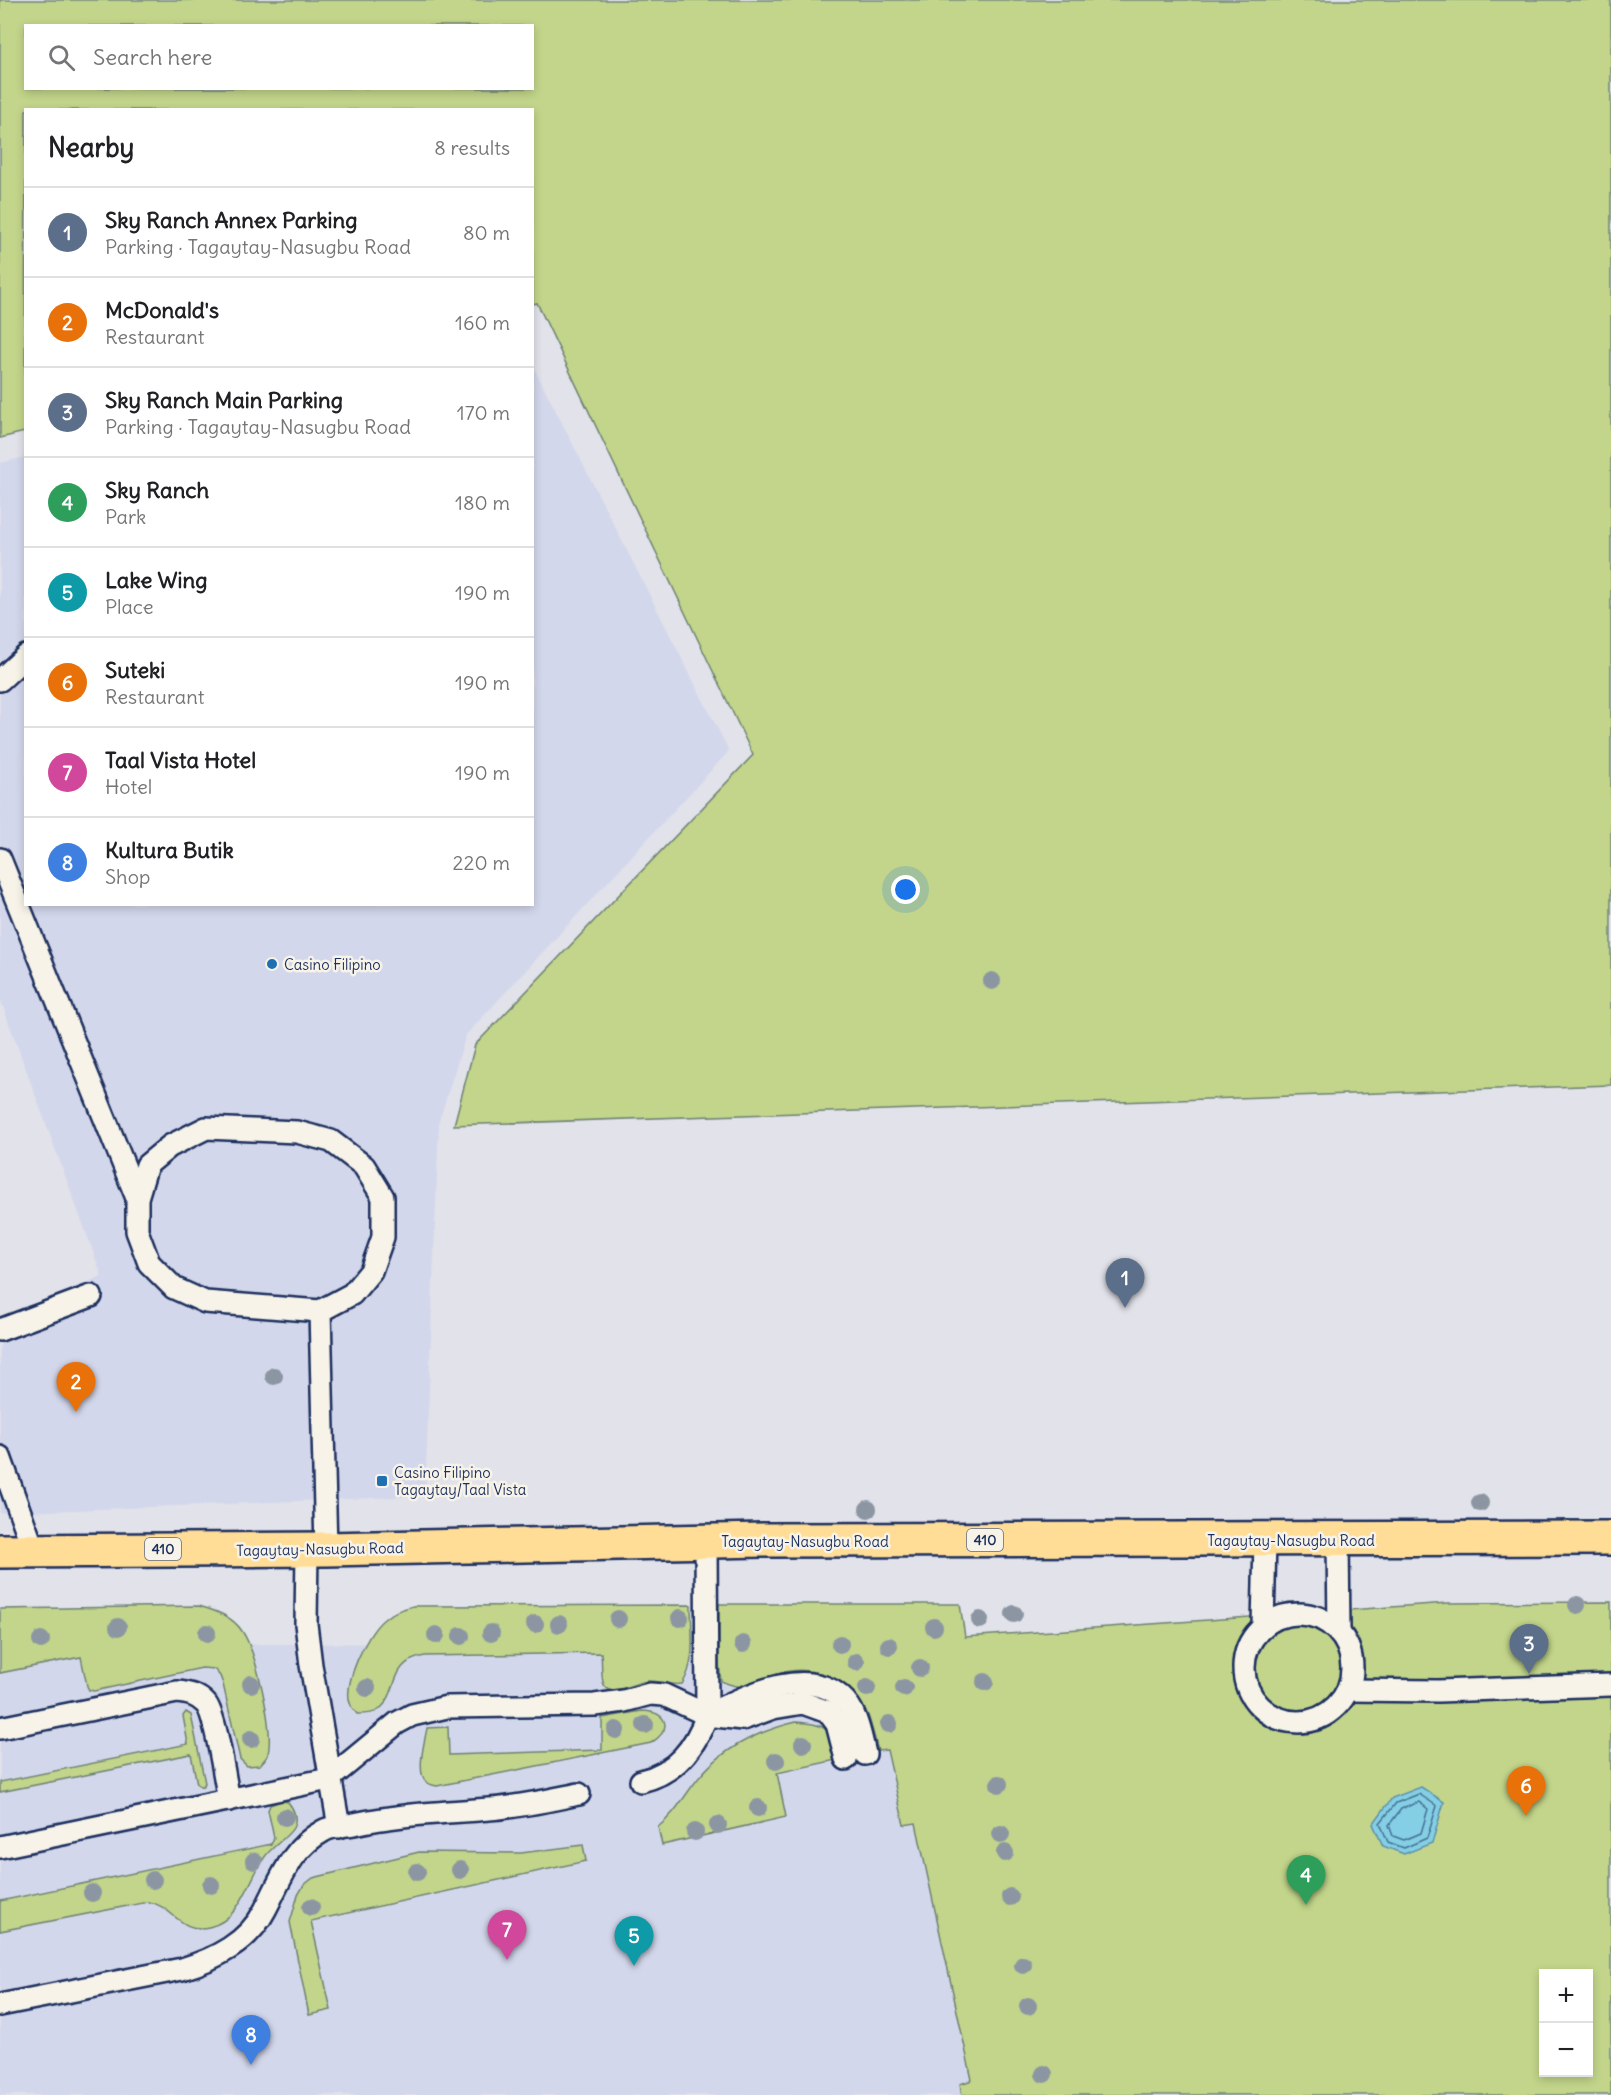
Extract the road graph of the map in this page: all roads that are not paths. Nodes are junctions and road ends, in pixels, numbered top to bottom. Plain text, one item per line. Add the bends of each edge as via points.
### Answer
1 (24, 658) edge
2 (0, 680) edge
3 (0, 859) edge
4 (137, 1198) junction
5 (91, 1296) dead end
6 (320, 1311) junction
7 (0, 1330) edge
8 (0, 1457) edge
9 (1611, 1539) edge
10 (1264, 1540) junction
11 (1338, 1540) junction
12 (706, 1541) junction
13 (316, 1549) junction
14 (0, 1551) edge
15 (34, 1551) junction
16 (1263, 1626) junction
17 (1339, 1632) junction
18 (1611, 1685) edge
19 (1348, 1690) junction
20 (707, 1715) junction
21 (0, 1728) edge
22 (856, 1756) dead end
23 (329, 1779) junction
24 (641, 1781) dead end
25 (579, 1794) dead end
26 (230, 1800) junction
27 (339, 1827) junction
28 (0, 1847) edge
29 (0, 2005) edge

1 - 2 lane
3 - 4 lane
4 - 6 lane via 137,1231 149,1263 174,1288 205,1302
4 - 6 lane via 147,1165 170,1146 206,1128 297,1132 331,1141 363,1166 383,1197 383,1238 371,1271 352,1294
5 - 7 lane
6 - 13 lane
8 - 15 lane
9 - 11 main road, Tagaytay-Nasugbu Road / 410
10 - 11 main road, Tagaytay-Nasugbu Road / 410
10 - 12 main road, Tagaytay-Nasugbu Road / 410
10 - 16 lane
11 - 17 lane
12 - 13 main road, Tagaytay-Nasugbu Road / 410
12 - 20 lane
13 - 15 main road, Tagaytay-Nasugbu Road / 410
13 - 23 lane via 307,1634
14 - 15 main road, Tagaytay-Nasugbu Road / 410
16 - 17 lane via 1288,1614 1302,1614 1316,1617
16 - 19 lane via 1244,1655 1243,1673 1257,1705 1271,1716 1307,1722 1338,1705
17 - 19 lane via 1351,1660
18 - 19 lane
20 - 22 lane via 738,1699 782,1685 814,1684 841,1697 849,1706 855,1718
20 - 23 lane via 664,1695 650,1694 595,1705 429,1710 412,1714 397,1724
20 - 24 lane via 700,1735 677,1764
21 - 26 lane via 188,1693 198,1697 211,1713
23 - 26 lane
23 - 27 lane
25 - 27 lane via 527,1805 388,1816
26 - 28 lane
27 - 29 lane via 324,1830 308,1842 291,1860 265,1912 250,1932 208,1961

